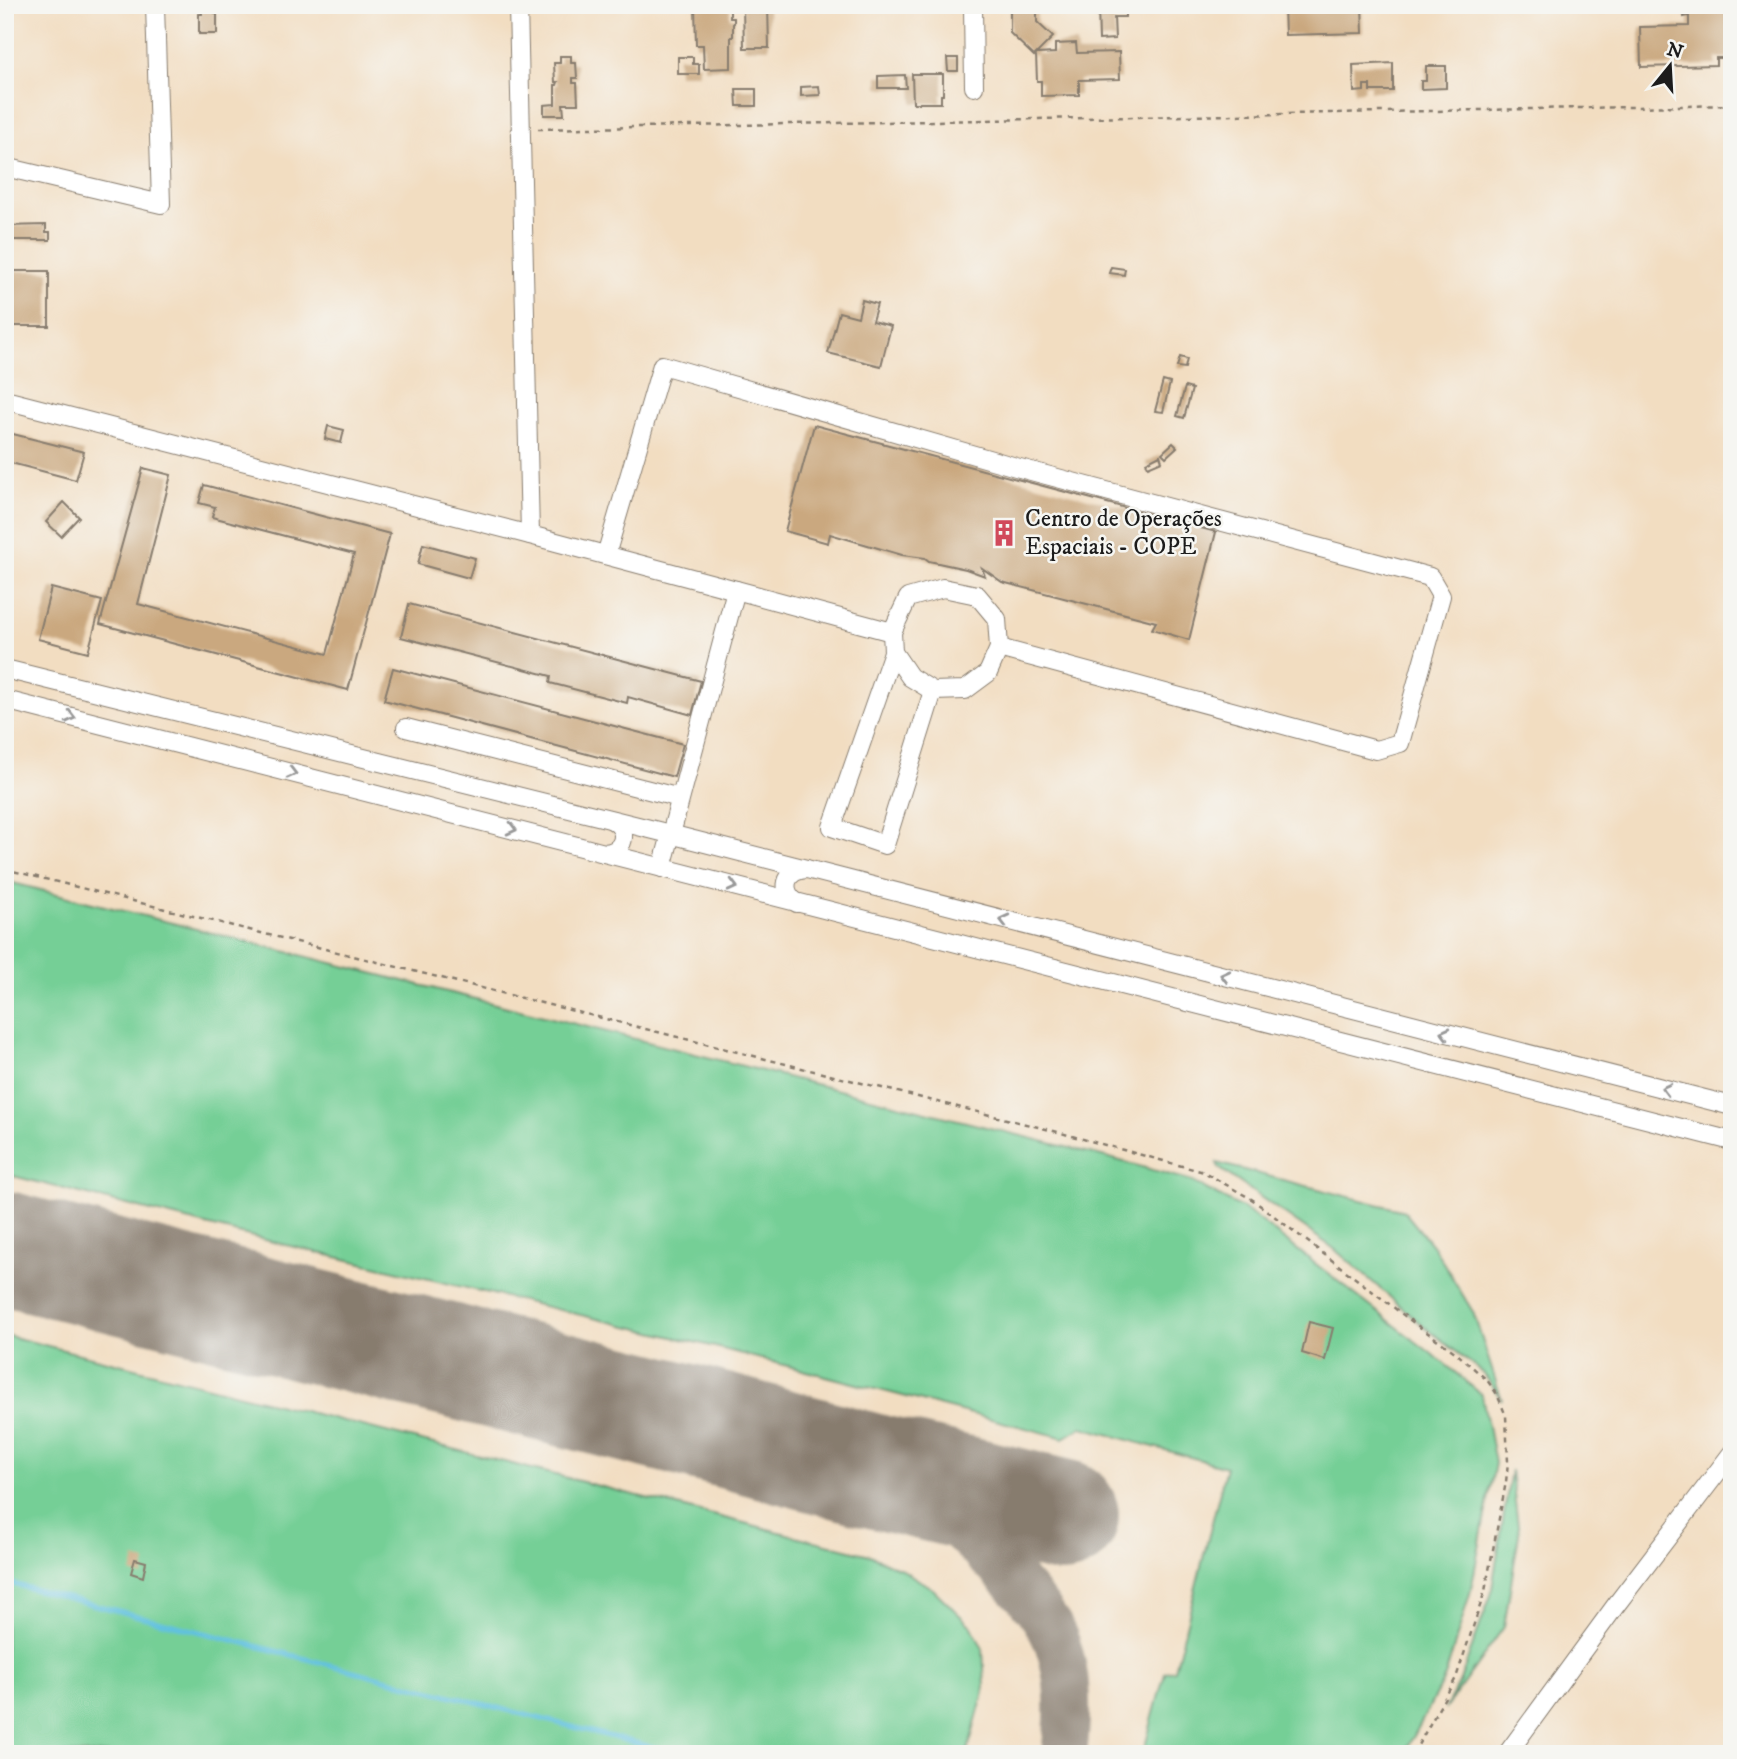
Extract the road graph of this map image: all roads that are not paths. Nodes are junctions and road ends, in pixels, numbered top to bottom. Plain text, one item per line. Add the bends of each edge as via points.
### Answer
1 (155, 5) edge
2 (518, 5) edge
3 (973, 5) edge
4 (974, 87) dead end
5 (5, 167) edge
6 (5, 400) edge
7 (530, 535) junction
8 (606, 555) junction
9 (736, 590) junction
10 (892, 632) junction
11 (999, 648) junction
12 (893, 652) junction
13 (5, 669) edge
14 (933, 691) junction
15 (5, 700) edge
16 (406, 727) dead end
17 (680, 798) junction
18 (612, 820) junction
19 (670, 834) junction
20 (604, 853) junction
21 (662, 868) junction
22 (806, 869) junction
23 (797, 902) junction
24 (1732, 1106) edge
25 (1710, 1136) junction
26 (1732, 1141) edge
27 (1732, 1153) edge
28 (1732, 1453) edge
29 (1507, 1754) edge

1 - 5 street via 161,204
2 - 7 street
3 - 4 street
6 - 7 street
7 - 8 street
8 - 9 street
8 - 11 street via 662,365 1016,467 1430,577 1441,596 1400,743 1376,750
9 - 10 street
9 - 17 street
10 - 11 street via 908,598 943,588 977,595 997,619
10 - 12 street
11 - 14 street via 988,673 965,690
12 - 14 street via 910,677
12 - 14 street via 832,827 885,845
13 - 18 street
15 -> 20 street
16 - 17 street
17 - 19 street
18 - 19 street
18 - 20 street via 623,832 622,843
19 - 21 street
19 - 22 street
20 - 21 street
21 -> 23 street
22 - 23 street via 791,875 786,885
24 -> 22 street
23 - 25 street
25 - 26 street
25 - 27 street
28 - 29 street

